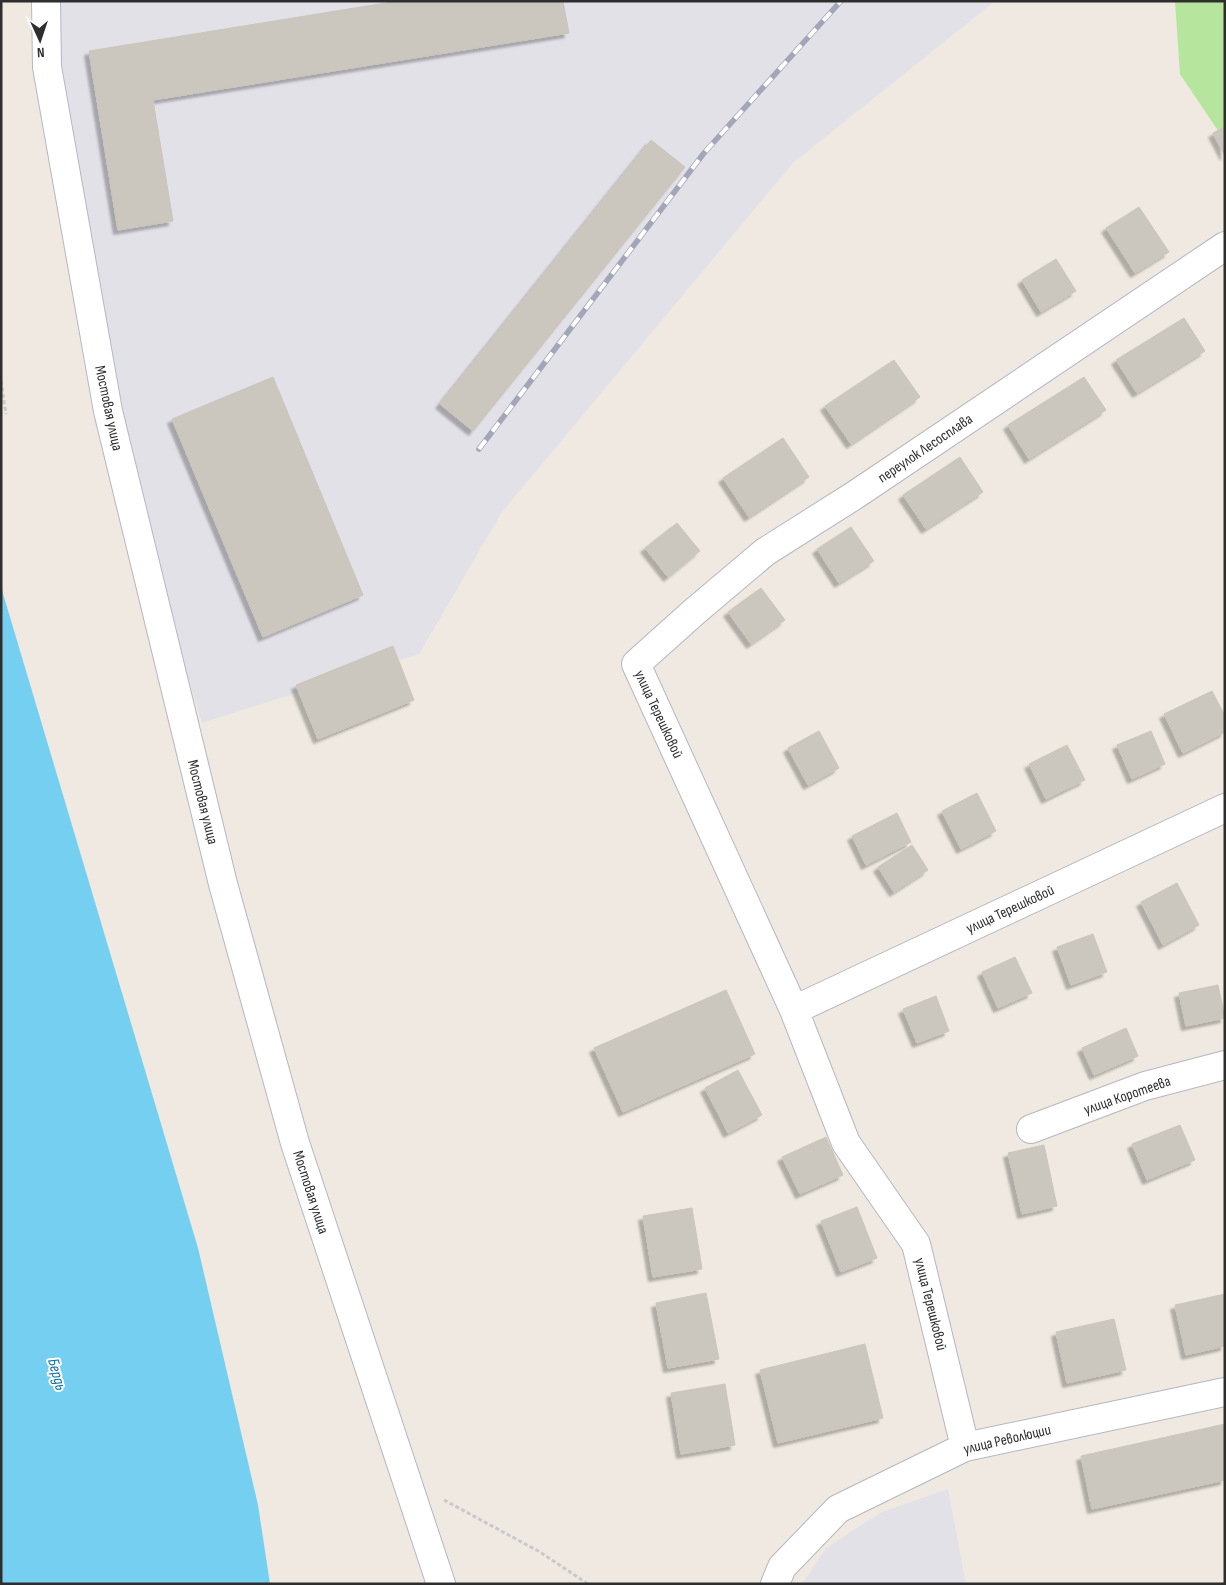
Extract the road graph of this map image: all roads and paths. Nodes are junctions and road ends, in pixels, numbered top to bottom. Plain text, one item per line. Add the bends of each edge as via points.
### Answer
1 (46, 1) edge
2 (1225, 246) edge
3 (1, 381) edge
4 (6, 414) dead end
5 (636, 664) joint
6 (1225, 808) edge
7 (794, 1010) junction
8 (1225, 1065) edge
9 (1031, 1130) dead end
10 (1225, 1392) edge
11 (966, 1446) junction
12 (406, 1480) junction
13 (441, 1584) edge
14 (588, 1584) edge
15 (775, 1584) edge

1 - 12 street, Мостовая улица via 47,67 108,411 223,884 292,1134
2 - 5 street, переулок Лесосплава via 765,552
3 - 4 path
5 - 7 street, улица Терешковой
6 - 7 street, улица Терешковой
7 - 11 street, улица Терешковой via 846,1143 916,1244
8 - 9 street, улица Коротеева via 1145,1086
10 - 11 street, улица Революции
11 - 15 street, улица Революции via 838,1509 782,1567
12 - 13 street, Мостовая улица
12 - 14 path via 540,1552

